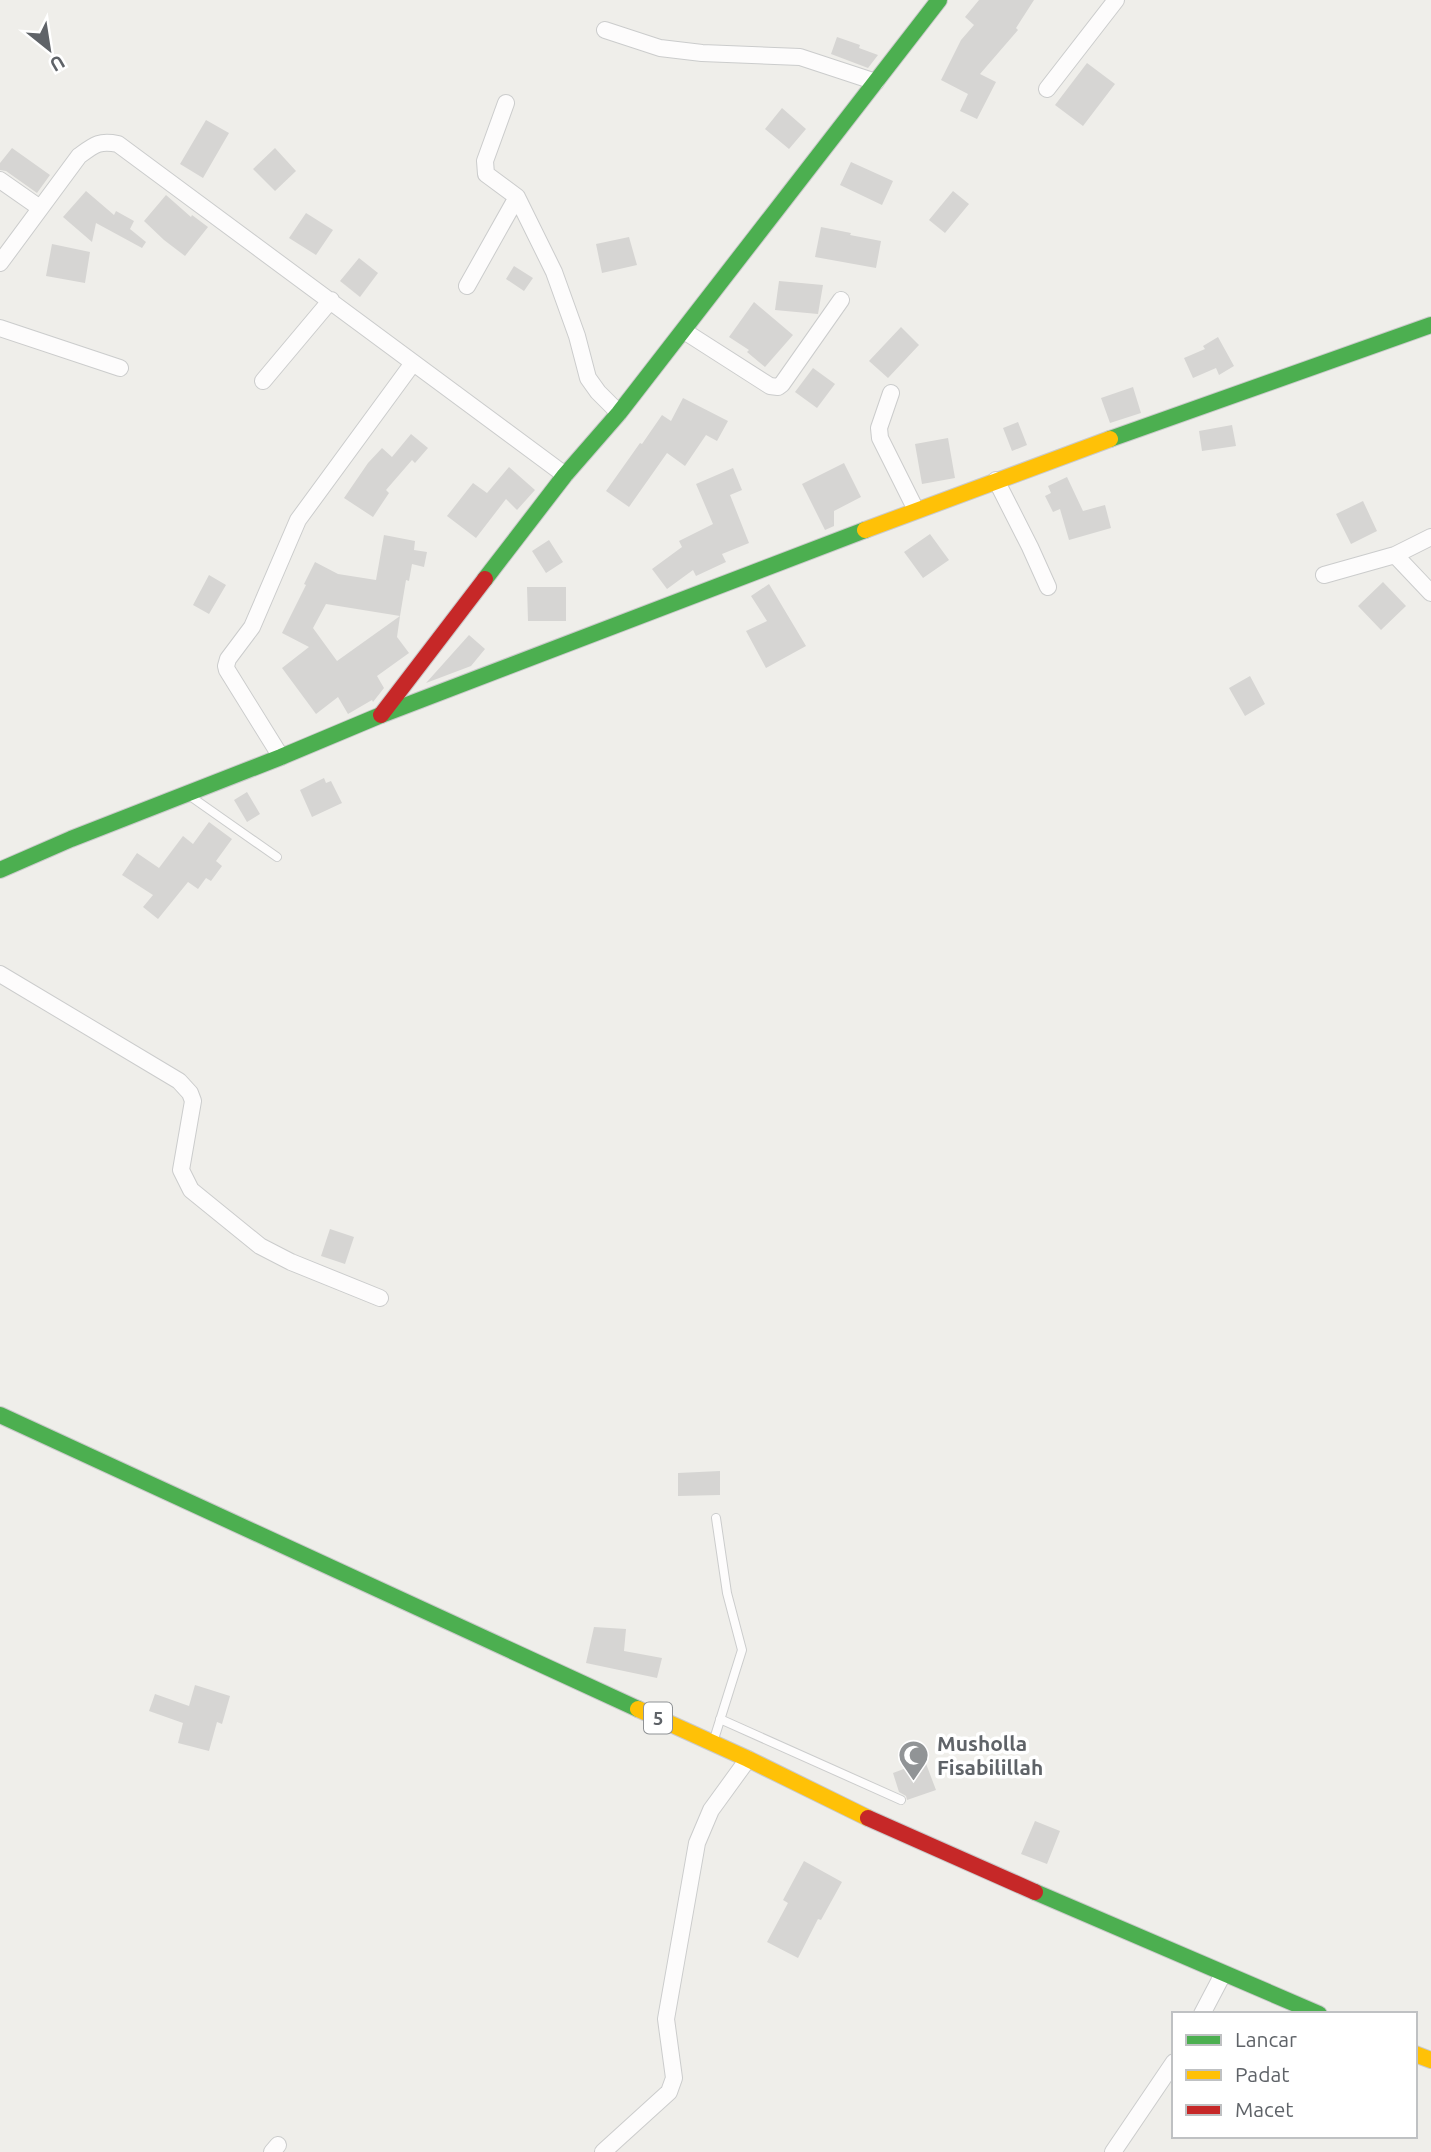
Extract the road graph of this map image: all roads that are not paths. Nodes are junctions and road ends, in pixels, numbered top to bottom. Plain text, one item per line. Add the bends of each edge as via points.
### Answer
1 (939, 0) edge
2 (1116, 0) edge
3 (605, 30) dead end
4 (876, 82) junction
5 (1047, 89) dead end
6 (506, 103) dead end
7 (0, 180) edge
8 (517, 197) junction
9 (40, 208) junction
10 (0, 263) edge
11 (467, 286) dead end
12 (331, 300) junction
13 (841, 300) dead end
14 (0, 328) edge
15 (684, 331) junction
16 (1430, 331) edge
17 (413, 363) junction
18 (120, 368) dead end
19 (263, 382) dead end
20 (891, 393) dead end
21 (619, 413) junction
22 (565, 475) junction
23 (996, 480) junction
24 (916, 510) junction
25 (1431, 537) edge
26 (1395, 555) junction
27 (1324, 575) dead end
28 (1048, 587) dead end
29 (1431, 593) edge
30 (381, 715) junction
31 (281, 757) junction
32 (188, 794) junction
33 (276, 858) dead end
34 (0, 870) edge
35 (0, 974) edge
36 (380, 1298) dead end
37 (0, 1415) edge
38 (716, 1518) dead end
39 (720, 1719) junction
40 (713, 1742) junction
41 (748, 1759) junction
42 (901, 1800) dead end
43 (1223, 1974) junction
44 (1203, 2012) edge
45 (1314, 2012) edge
46 (1172, 2065) edge
47 (603, 2152) edge
48 (1113, 2152) edge

1 - 4 main road
2 - 5 street
3 - 4 street via 660,48 800,57
4 - 15 main road
6 - 8 street via 485,168 486,174
7 - 9 street
8 - 11 street
8 - 21 street via 554,272 588,378
9 - 10 street
9 - 12 street via 79,156 94,145 118,144
12 - 17 street
12 - 19 street
13 - 15 street via 778,387
14 - 18 street
15 - 21 main road
16 - 23 main road
17 - 22 street
17 - 31 street via 298,520 256,620 228,660 228,670
20 - 24 street via 880,438
21 - 22 main road
22 - 30 main road
23 - 24 main road
23 - 28 street
24 - 30 main road
25 - 26 street
26 - 27 street
26 - 29 street
30 - 31 main road
31 - 32 main road
32 - 33 lane
32 - 34 main road
35 - 36 street via 180,1081 192,1101 181,1170 191,1190 260,1246
37 - 40 main road, 5
38 - 39 lane via 727,1594 742,1650
39 - 40 lane
39 - 42 lane
40 - 41 main road, 5
41 - 43 main road, 5 via 880,1824
41 - 47 street via 711,1810 697,1843 666,2019 672,2086
43 - 44 street
43 - 45 main road, 5
46 - 48 street

